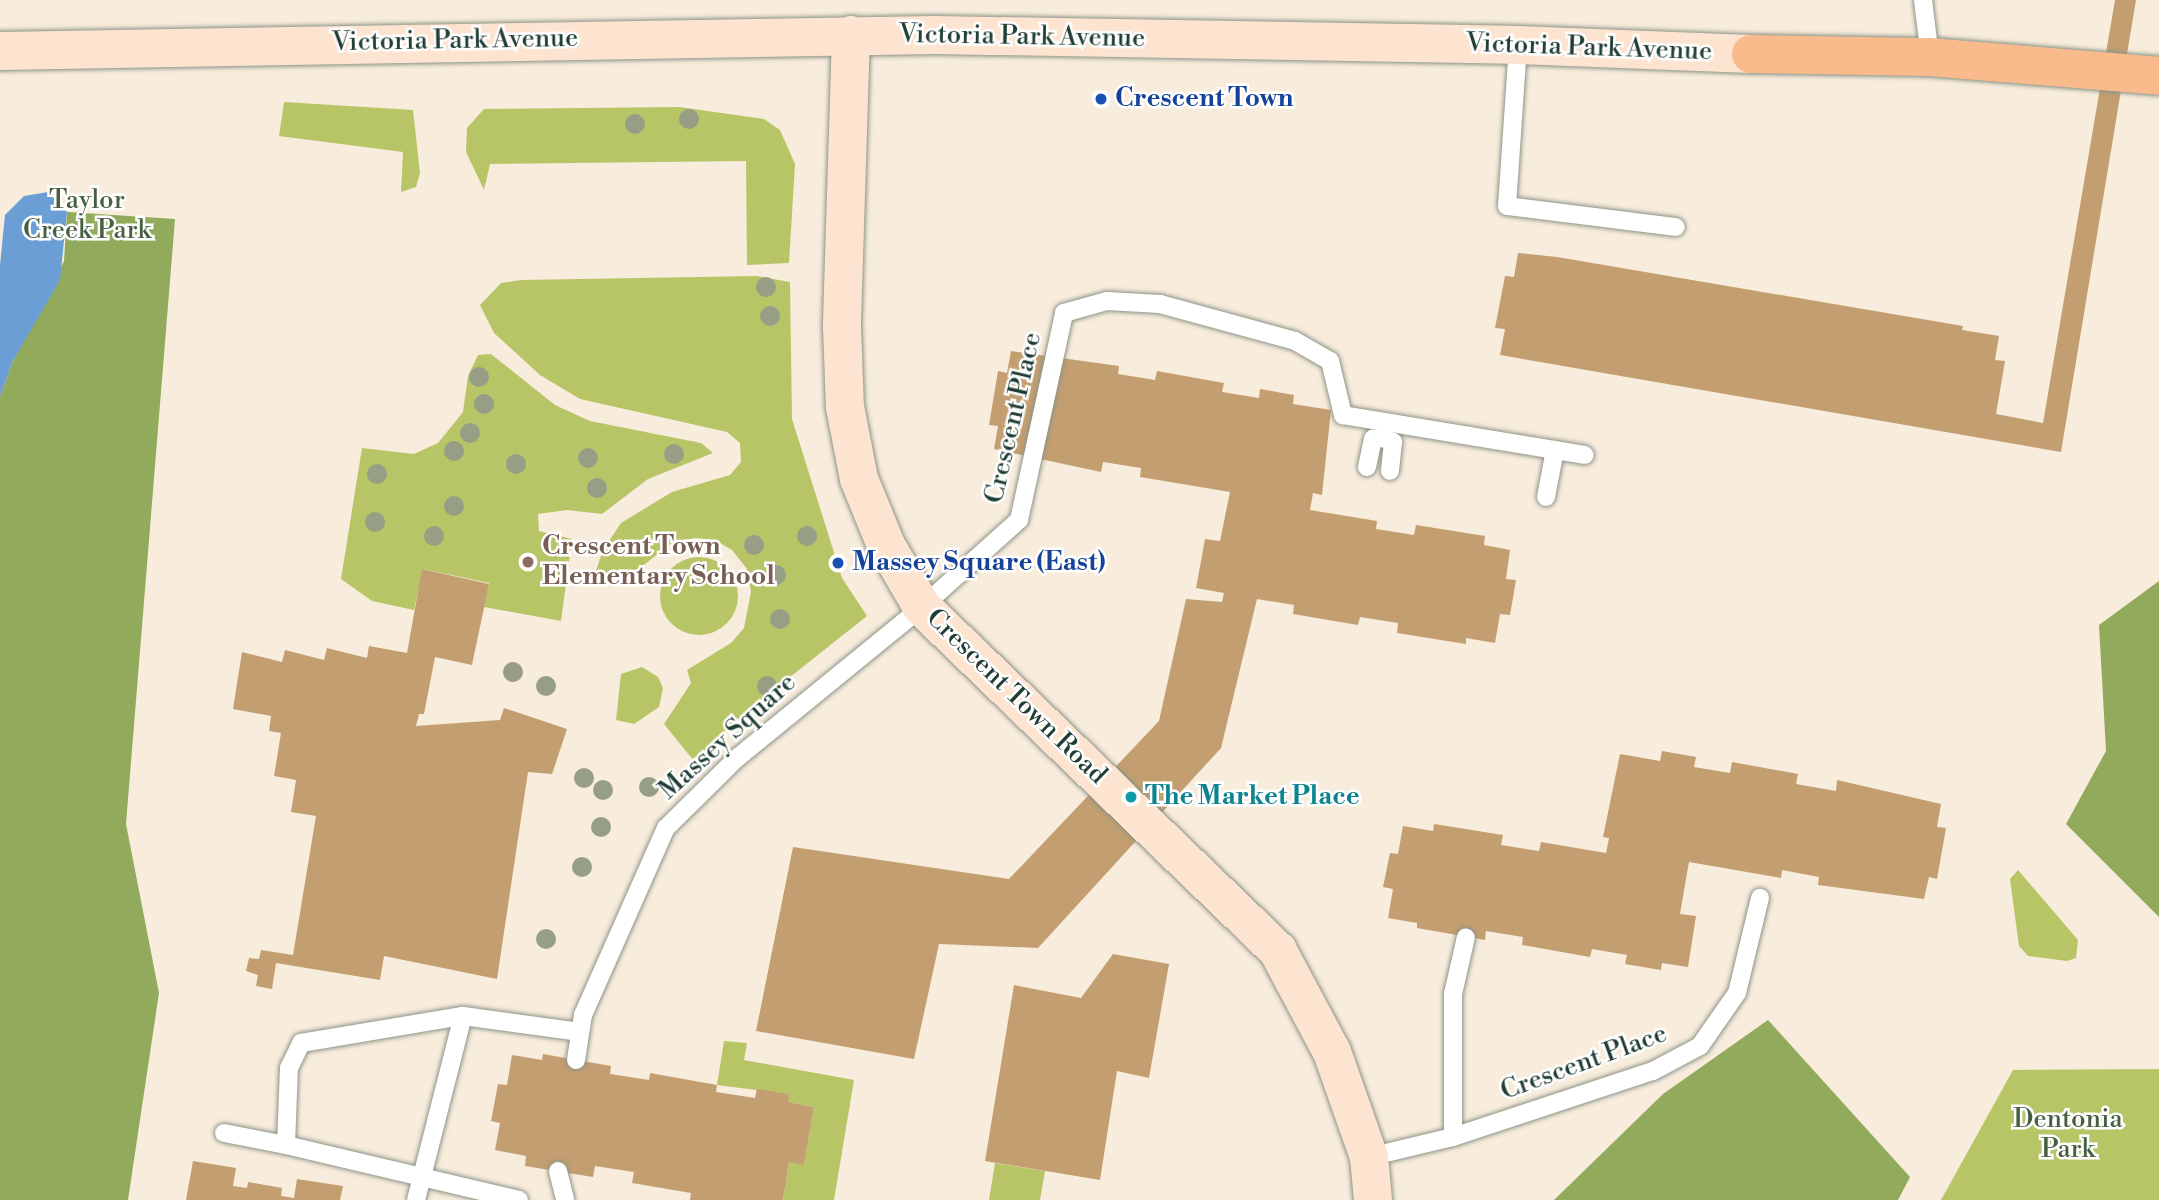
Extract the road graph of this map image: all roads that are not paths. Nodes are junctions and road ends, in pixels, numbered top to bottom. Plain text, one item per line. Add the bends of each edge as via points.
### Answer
1 (1923, 0) edge
2 (851, 35) junction
3 (1518, 45) junction
4 (0, 51) edge
5 (1930, 57) junction
6 (2159, 58) edge
7 (2044, 64) junction
8 (2159, 76) edge
9 (1676, 227) dead end
10 (1385, 430) junction
11 (1555, 450) junction
12 (1585, 455) dead end
13 (1367, 467) dead end
14 (1390, 471) dead end
15 (1546, 497) dead end
16 (922, 607) junction
17 (1760, 898) dead end
18 (1466, 937) dead end
19 (463, 1016) junction
20 (580, 1032) junction
21 (576, 1060) dead end
22 (224, 1133) dead end
23 (1453, 1137) junction
24 (286, 1145) junction
25 (1369, 1157) junction
26 (558, 1171) dead end
27 (421, 1177) junction
28 (416, 1200) edge
29 (519, 1200) edge
30 (565, 1200) edge
31 (1373, 1200) edge

1 - 5 lane
2 - 3 main road, Victoria Park Avenue
2 - 4 main road, Victoria Park Avenue
2 - 16 main road, Crescent Town Road via 842,327 845,407 859,479 886,545
3 - 5 main road, Victoria Park Avenue
3 - 9 lane via 1507,206
5 - 7 main road, Victoria Park Avenue
6 - 7 main road, Victoria Park Avenue
7 - 8 main road, Victoria Park Avenue
10 - 11 lane, Crescent Place
10 - 13 lane via 1373,439
10 - 14 lane via 1392,442
10 - 16 lane, Crescent Place via 1343,415 1330,361 1295,341 1160,304 1107,301 1064,313 1019,520
11 - 12 lane, Crescent Place
11 - 15 lane
16 - 20 lane, Massey Square via 737,758 666,828 583,1015
16 - 25 main road, Crescent Town Road via 1278,951 1332,1052
17 - 23 lane, Crescent Place via 1737,993 1700,1046 1653,1071
18 - 23 lane via 1454,994
19 - 20 lane
19 - 24 lane via 301,1043 289,1068
19 - 27 lane
20 - 21 lane, Massey Square
22 - 24 lane
23 - 25 lane, Crescent Place
24 - 27 lane
25 - 31 main road, Crescent Town Road
26 - 30 lane
27 - 28 lane
27 - 29 lane

